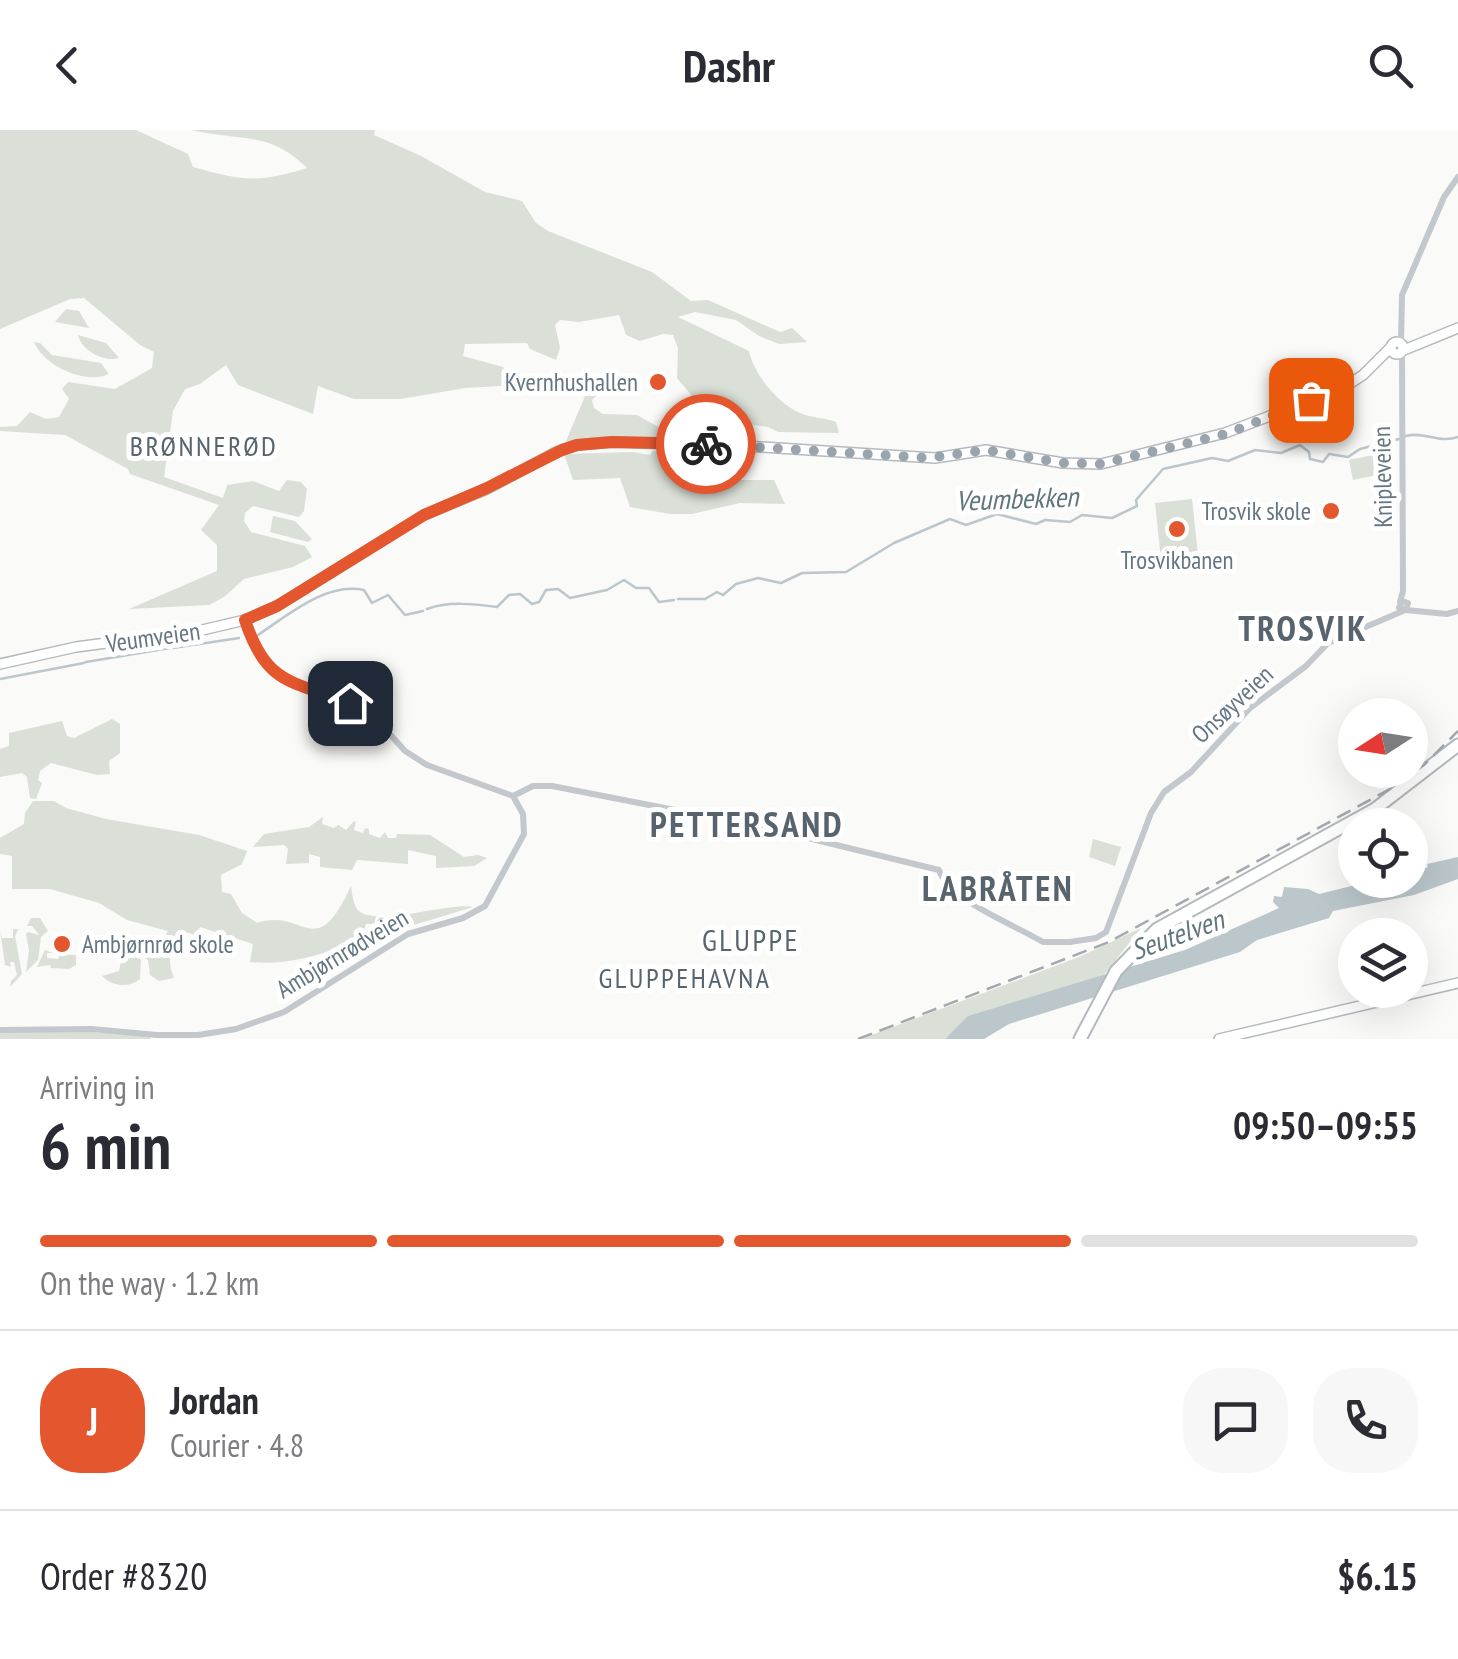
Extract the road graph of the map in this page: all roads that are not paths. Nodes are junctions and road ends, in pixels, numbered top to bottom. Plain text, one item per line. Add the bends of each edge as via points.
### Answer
1 (1458, 177) edge
2 (1458, 328) edge
3 (1398, 350) junction
4 (1404, 606) junction
5 (1458, 611) edge
6 (245, 620) junction
7 (0, 664) edge
8 (1458, 749) edge
9 (513, 796) junction
10 (1382, 808) edge
11 (1338, 835) edge
12 (1131, 956) junction
13 (1458, 983) edge
14 (0, 1030) edge
15 (1081, 1039) edge
16 (1219, 1039) edge

1 - 3 street, Knipleveien via 1405,286
2 - 3 main road
3 - 4 street, Knipleveien
3 - 6 main road, Veumveien via 1344,388 1226,434 1101,464 986,450 929,458 745,446 577,445 424,515
4 - 5 street
4 - 9 street, Onsøyveien via 1332,640 1250,708 1160,797 1106,932 1096,938 1043,942 961,896 939,870 552,786
6 - 7 main road, Veumveien
6 - 9 street via 258,654 276,674 372,714 427,765
8 - 10 highway
8 - 12 highway via 1375,808 1177,916
9 - 14 street, Ambjørnrødveien via 524,834 484,906 408,934 284,1012 198,1035
11 - 12 highway via 1179,920
12 - 15 highway
13 - 16 main road

